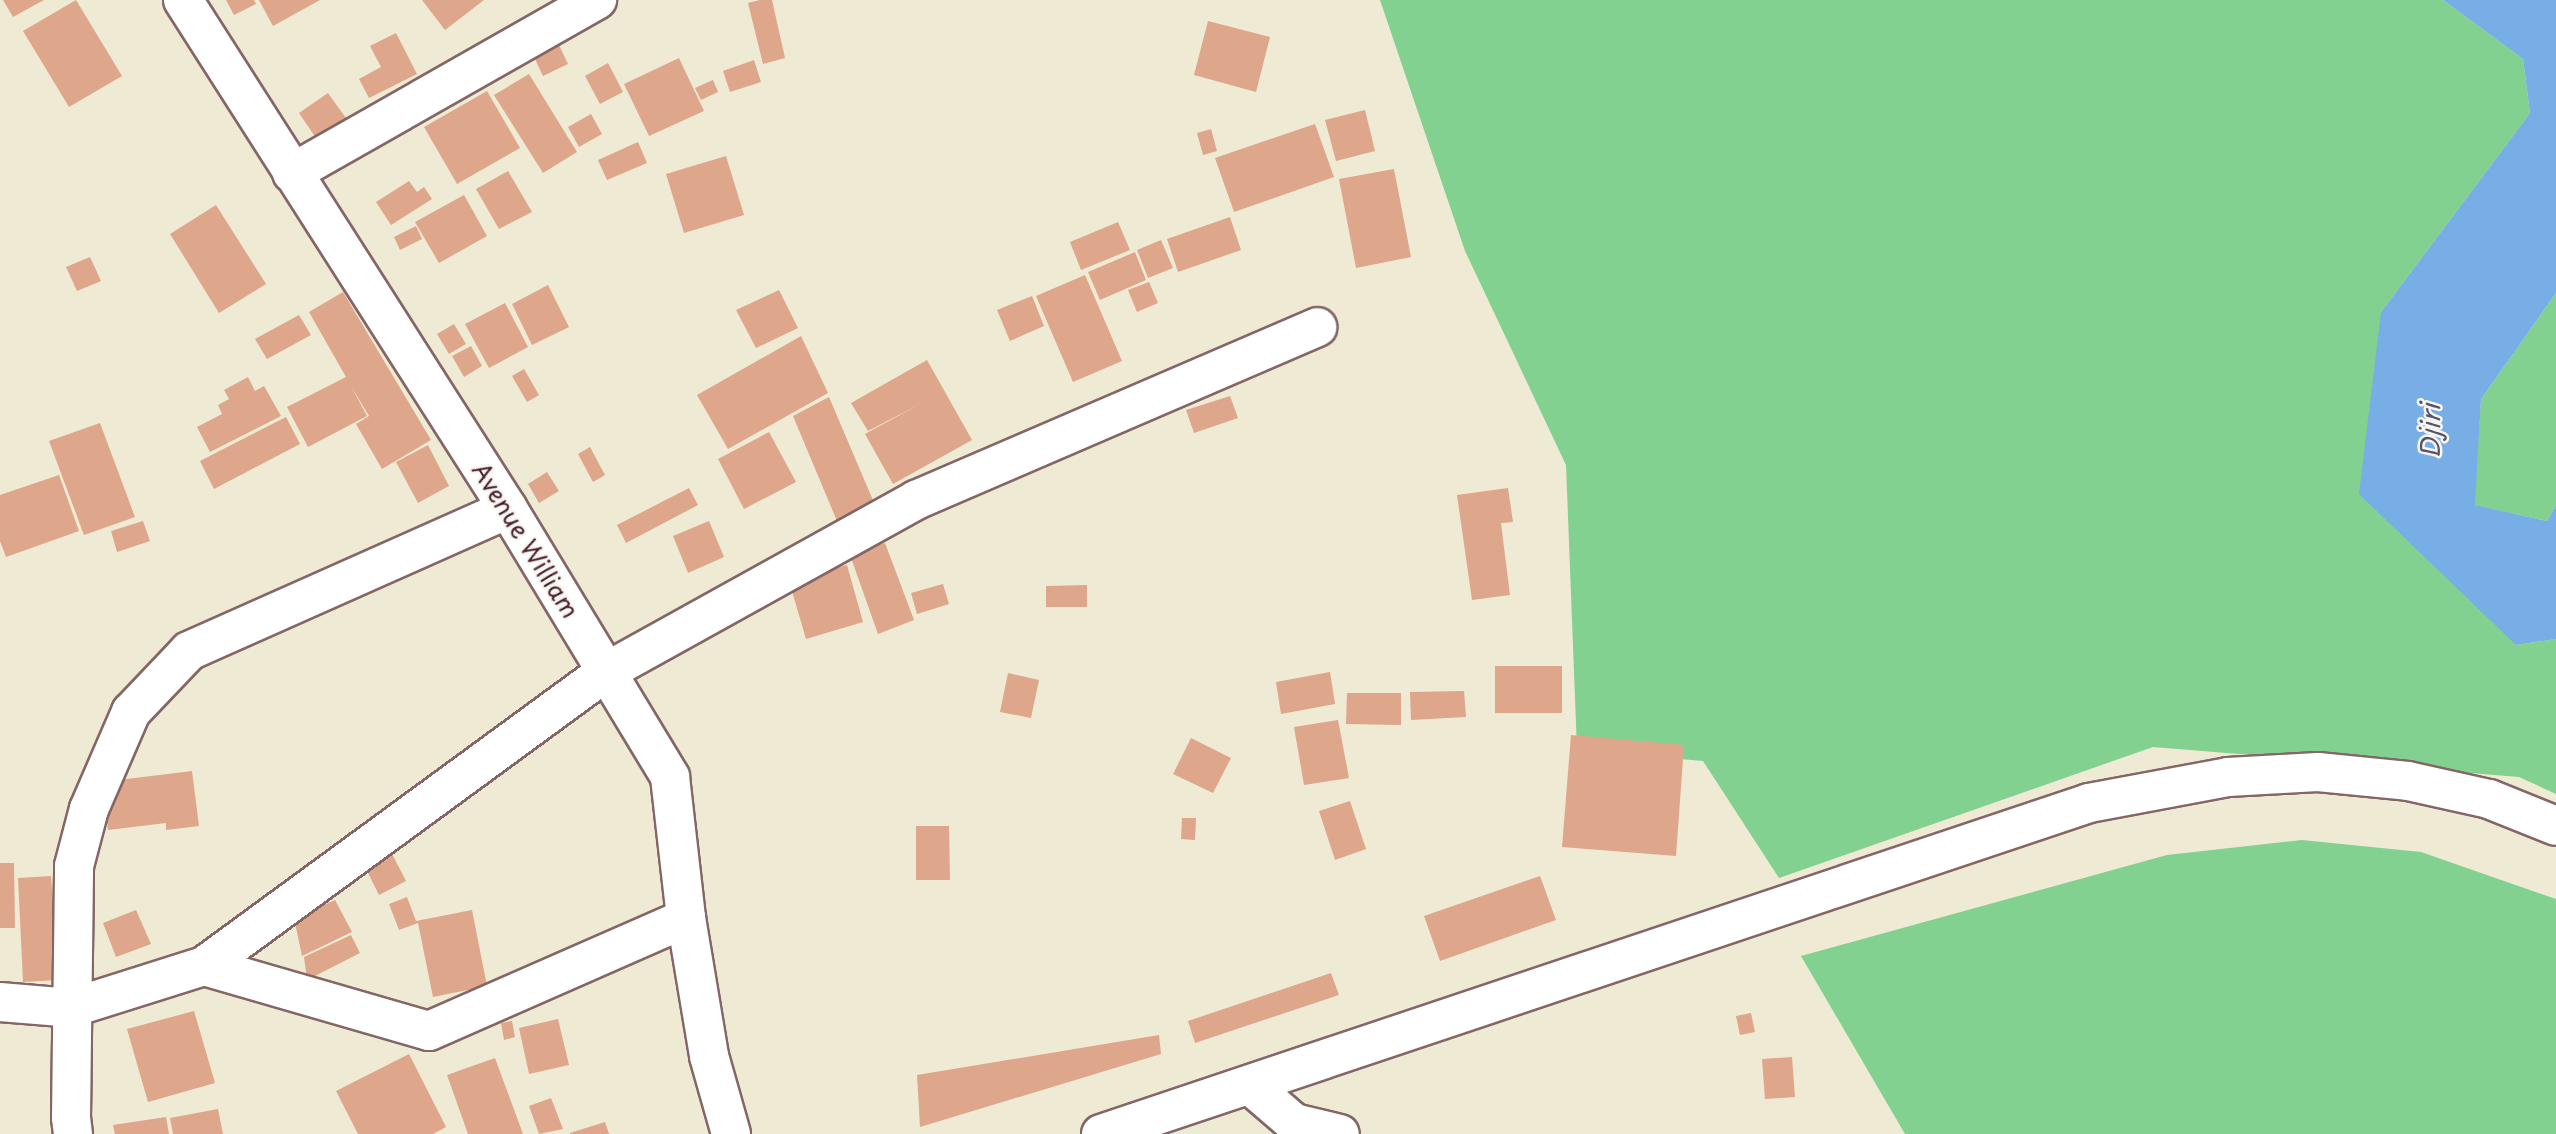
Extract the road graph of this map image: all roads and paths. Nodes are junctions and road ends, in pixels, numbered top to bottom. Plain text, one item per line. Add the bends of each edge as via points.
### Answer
1 (183, 0) edge
2 (597, 0) edge
3 (292, 173) junction
4 (1317, 327) dead end
5 (508, 509) junction
6 (606, 672) junction
7 (2556, 826) edge
8 (686, 918) junction
9 (204, 966) junction
10 (0, 1002) edge
11 (71, 1008) junction
12 (1250, 1085) junction
13 (73, 1134) edge
14 (731, 1134) edge
15 (1101, 1134) edge
16 (1340, 1134) edge

1 - 3 main road, Avenue William
2 - 3 main road
3 - 5 main road, Avenue William
4 - 6 main road via 916,500
5 - 6 main road, Avenue William
5 - 11 main road via 190,651 131,712 89,809 74,866
6 - 8 main road, Avenue William via 670,776
6 - 9 main road
7 - 12 main road via 2489,799 2408,781 2318,772 2228,777 2148,791 2089,803
8 - 9 main road via 429,1031
8 - 14 main road, Avenue William via 709,1056
9 - 11 main road
10 - 11 main road
11 - 13 main road
12 - 15 main road
12 - 16 main road via 1294,1123

